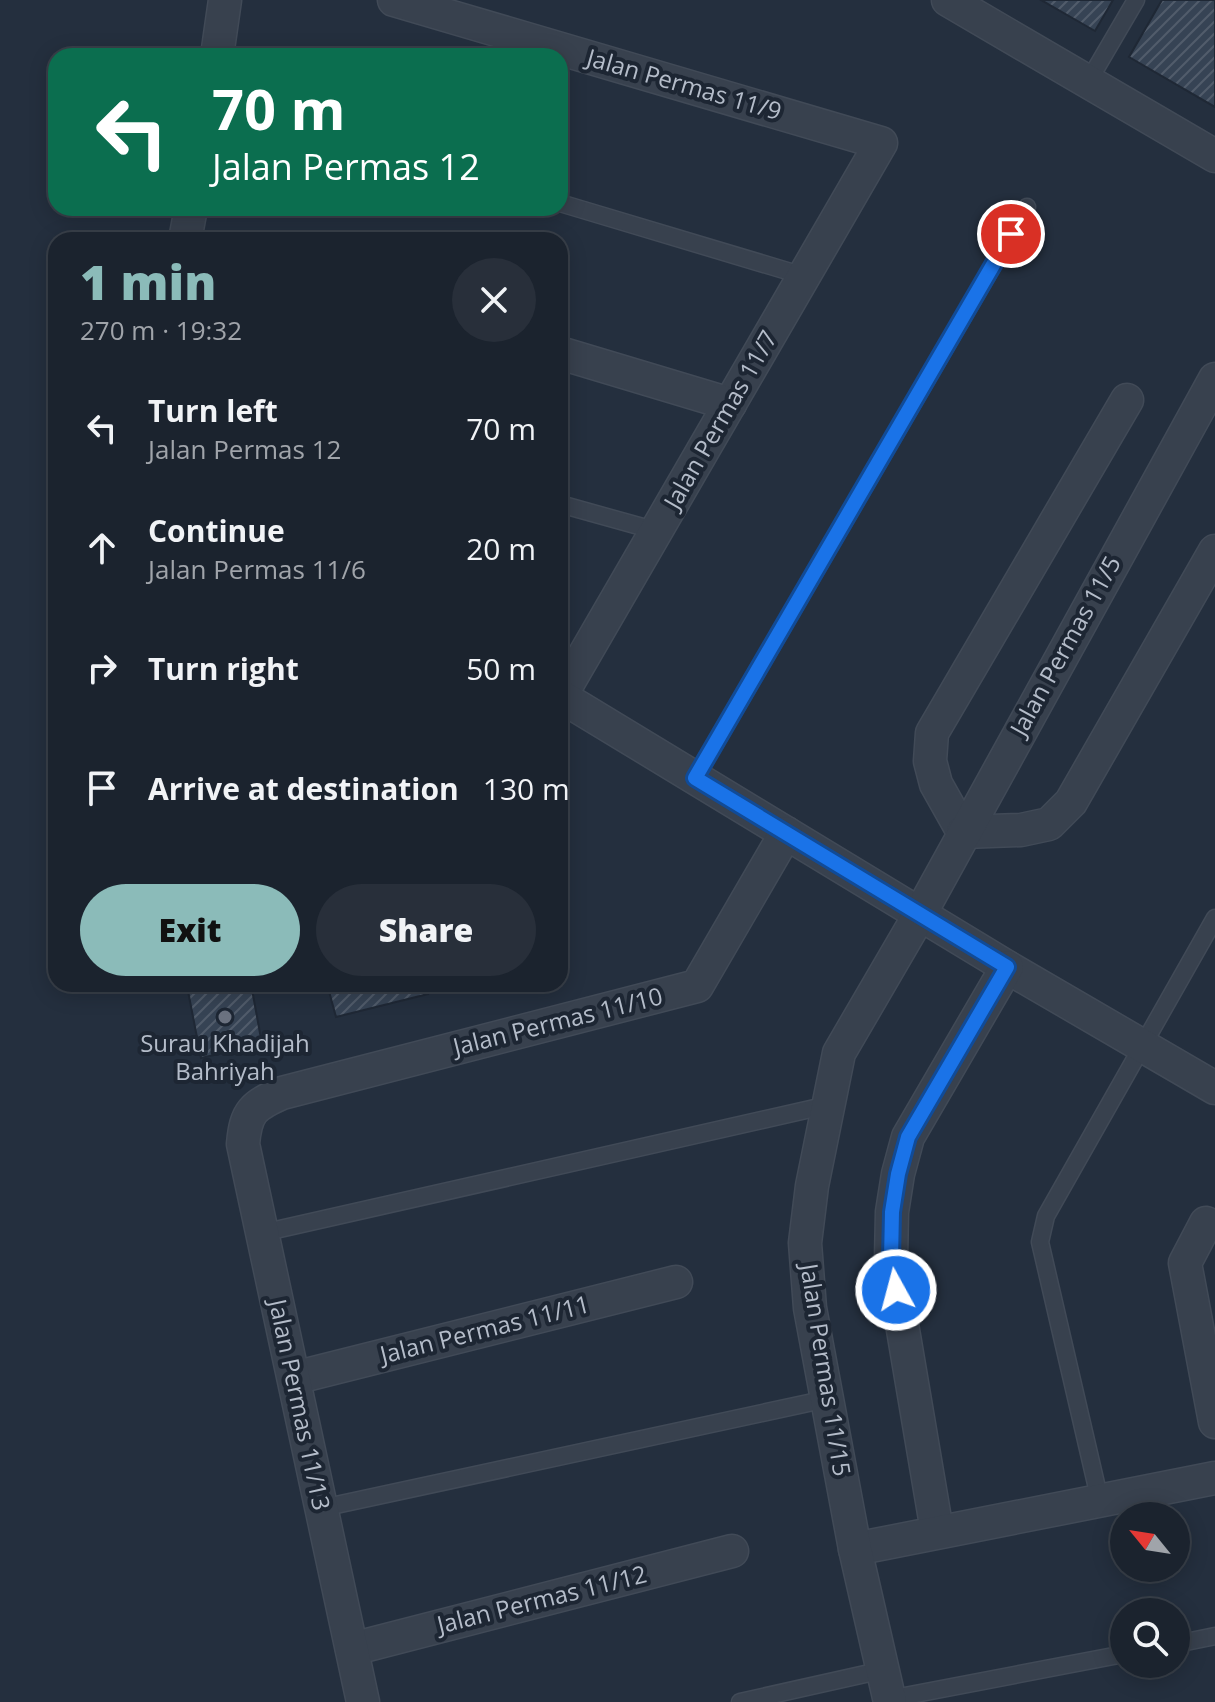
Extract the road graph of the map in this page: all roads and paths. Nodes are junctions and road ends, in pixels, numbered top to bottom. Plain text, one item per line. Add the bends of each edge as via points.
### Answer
1 (225, 0) edge
2 (394, 0) edge
3 (948, 0) edge
4 (1136, 0) edge
5 (218, 48) edge
6 (557, 48) edge
7 (568, 51) edge
8 (1088, 82) junction
9 (881, 143) joint
10 (1215, 156) edge
11 (568, 205) edge
12 (1027, 207) dead end
13 (804, 276) junction
14 (568, 355) edge
15 (1215, 379) edge
16 (1127, 400) dead end
17 (730, 404) junction
18 (568, 506) edge
19 (657, 531) junction
20 (1215, 551) edge
21 (568, 683) edge
22 (568, 702) edge
23 (695, 778) junction
24 (963, 832) junction
25 (786, 833) junction
26 (920, 914) junction
27 (1215, 918) edge
28 (1007, 967) junction
29 (1141, 1045) junction
30 (1215, 1088) edge
31 (828, 1105) junction
32 (251, 1110) joint
33 (1206, 1223) dead end
34 (262, 1233) junction
35 (676, 1282) dead end
36 (294, 1378) junction
37 (827, 1399) junction
38 (1215, 1422) edge
39 (1215, 1478) edge
40 (1100, 1501) junction
41 (322, 1508) junction
42 (937, 1531) junction
43 (855, 1549) junction
44 (732, 1551) dead end
45 (1215, 1636) edge
46 (1190, 1641) edge
47 (352, 1649) junction
48 (1110, 1656) edge
49 (887, 1690) edge
50 (363, 1702) edge
51 (740, 1702) edge

1 - 5 street
2 - 6 street, Jalan Permas 11/9
3 - 8 street
4 - 8 lane
7 - 9 street, Jalan Permas 11/9
8 - 10 street
9 - 13 street, Jalan Permas 11/7
11 - 13 lane
12 - 23 lane
13 - 17 street, Jalan Permas 11/7
14 - 17 street
15 - 24 street, Jalan Permas 11/5
16 - 24 street via 932,733 930,761 936,784
17 - 19 street, Jalan Permas 11/7
18 - 19 lane
19 - 21 street, Jalan Permas 11/7
20 - 24 street via 1071,802 1049,824
22 - 23 street
23 - 25 street
24 - 26 street, Jalan Permas 11/5
25 - 26 street
25 - 32 street, Jalan Permas 11/10 via 697,986 282,1093
26 - 28 street
26 - 31 street, Jalan Permas 11/15 via 839,1053
27 - 29 lane
28 - 29 street
28 - 42 street via 908,1137 892,1212 891,1259
29 - 30 street
29 - 40 lane via 1046,1216 1040,1242
31 - 34 lane
31 - 37 street, Jalan Permas 11/15 via 805,1243 810,1308
32 - 34 street, Jalan Permas 11/13 via 243,1144
33 - 38 street via 1185,1263
34 - 36 street, Jalan Permas 11/13
35 - 36 street, Jalan Permas 11/11
36 - 41 street, Jalan Permas 11/13
37 - 41 lane
37 - 43 street, Jalan Permas 11/15
39 - 40 street
40 - 42 street
41 - 47 street, Jalan Permas 11/13
42 - 43 street
43 - 49 street, Jalan Permas 11/15
44 - 47 street, Jalan Permas 11/12
45 - 46 lane
47 - 50 street, Jalan Permas 11/13
48 - 49 lane
49 - 51 lane

